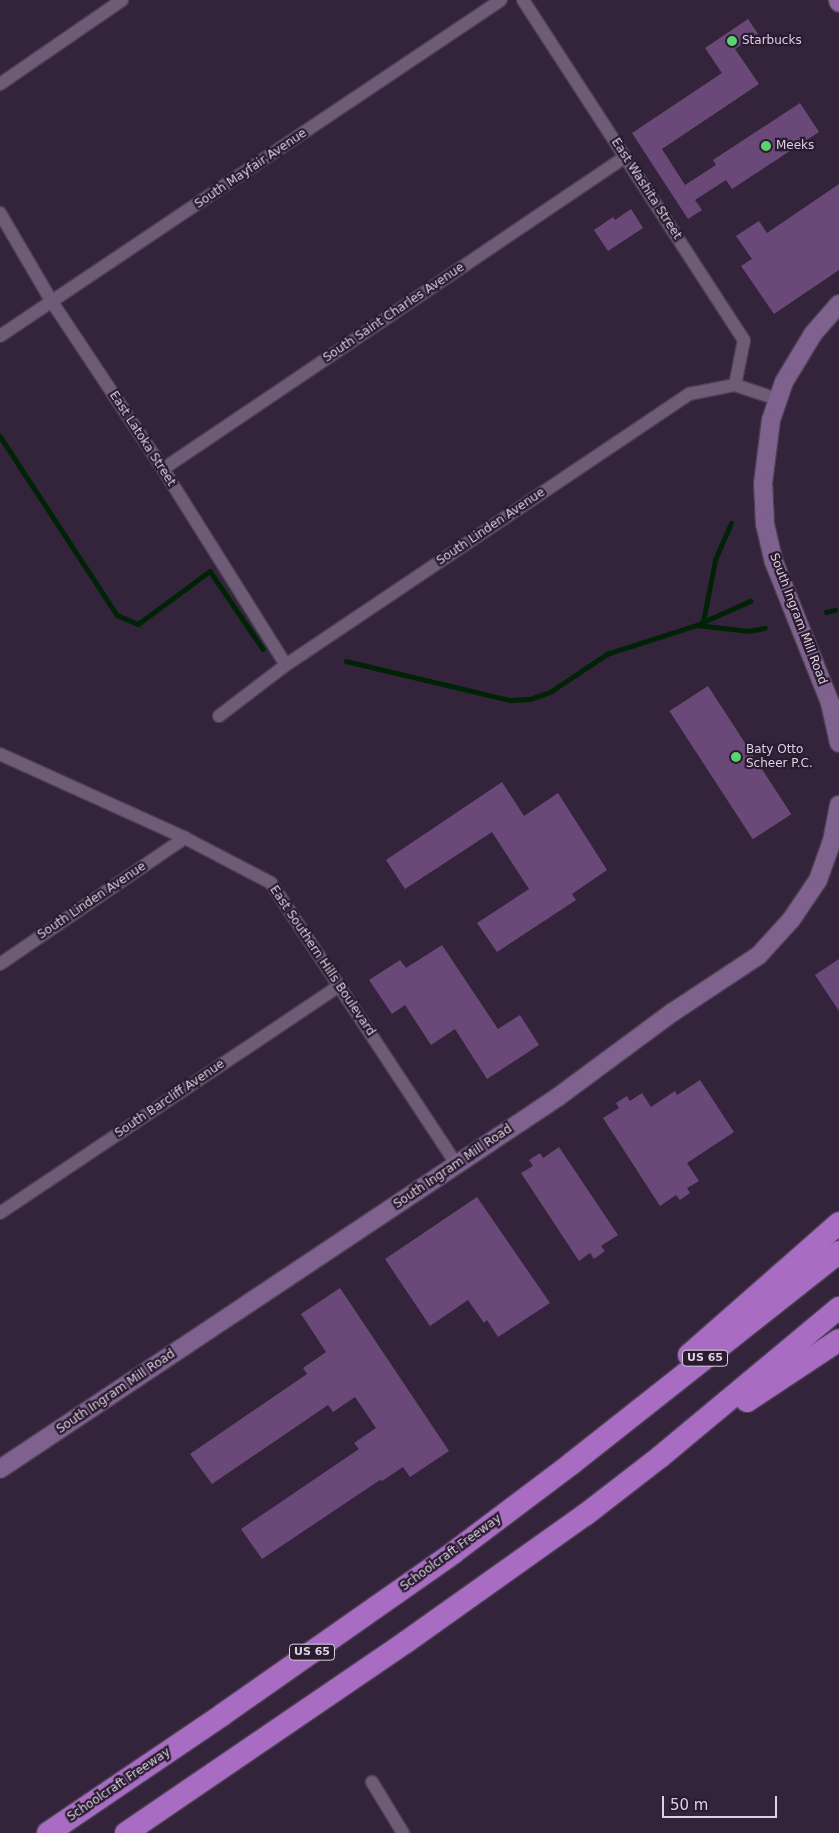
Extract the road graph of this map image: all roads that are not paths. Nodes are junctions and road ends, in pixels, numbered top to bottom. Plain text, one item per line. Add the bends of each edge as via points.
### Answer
1 (122, 0) edge
2 (501, 0) edge
3 (523, 0) edge
4 (0, 84) edge
5 (626, 157) junction
6 (0, 213) edge
7 (52, 302) junction
8 (839, 304) edge
9 (0, 336) edge
10 (735, 385) junction
11 (777, 399) junction
12 (162, 469) junction
13 (286, 665) junction
14 (219, 716) dead end
15 (839, 743) edge
16 (0, 754) edge
17 (839, 805) edge
18 (185, 838) junction
19 (0, 964) edge
20 (339, 986) junction
21 (456, 1164) junction
22 (0, 1213) edge
23 (839, 1223) edge
24 (839, 1252) edge
25 (839, 1308) edge
26 (839, 1340) edge
27 (660, 1458) junction
28 (571, 1464) junction
29 (0, 1469) edge
30 (372, 1782) dead end
31 (48, 1833) edge
32 (126, 1833) edge
33 (403, 1833) edge

1 - 4 street
2 - 7 street, South Mayfair Avenue
3 - 5 street, East Washita Street
5 - 10 street, East Washita Street via 744,340
5 - 12 street, South Saint Charles Avenue
6 - 7 street, East Latoka Street
7 - 9 street, South Mayfair Avenue
7 - 12 street, East Latoka Street
8 - 11 street, South Ingram Mill Road via 802,349
10 - 11 street, South Linden Avenue
10 - 13 street, South Linden Avenue via 690,394
11 - 15 street, South Ingram Mill Road via 764,462 765,524 774,562 830,702
12 - 13 street, East Latoka Street
13 - 14 street, South Linden Avenue
16 - 18 street, East Southern Hills Boulevard
17 - 21 street, South Ingram Mill Road via 832,841 818,880 759,956 673,1012 558,1097
18 - 19 street, South Linden Avenue
18 - 20 street, East Southern Hills Boulevard via 271,883
20 - 21 street, East Southern Hills Boulevard
20 - 22 street, South Barcliff Avenue
21 - 29 street, South Ingram Mill Road
23 - 28 highway via 725,1321
24 - 28 highway, Schoolcraft Freeway / US 65
25 - 27 highway
26 - 27 highway
27 - 32 highway via 455,1608
28 - 31 highway, Schoolcraft Freeway / US 65 via 381,1605
30 - 33 street

